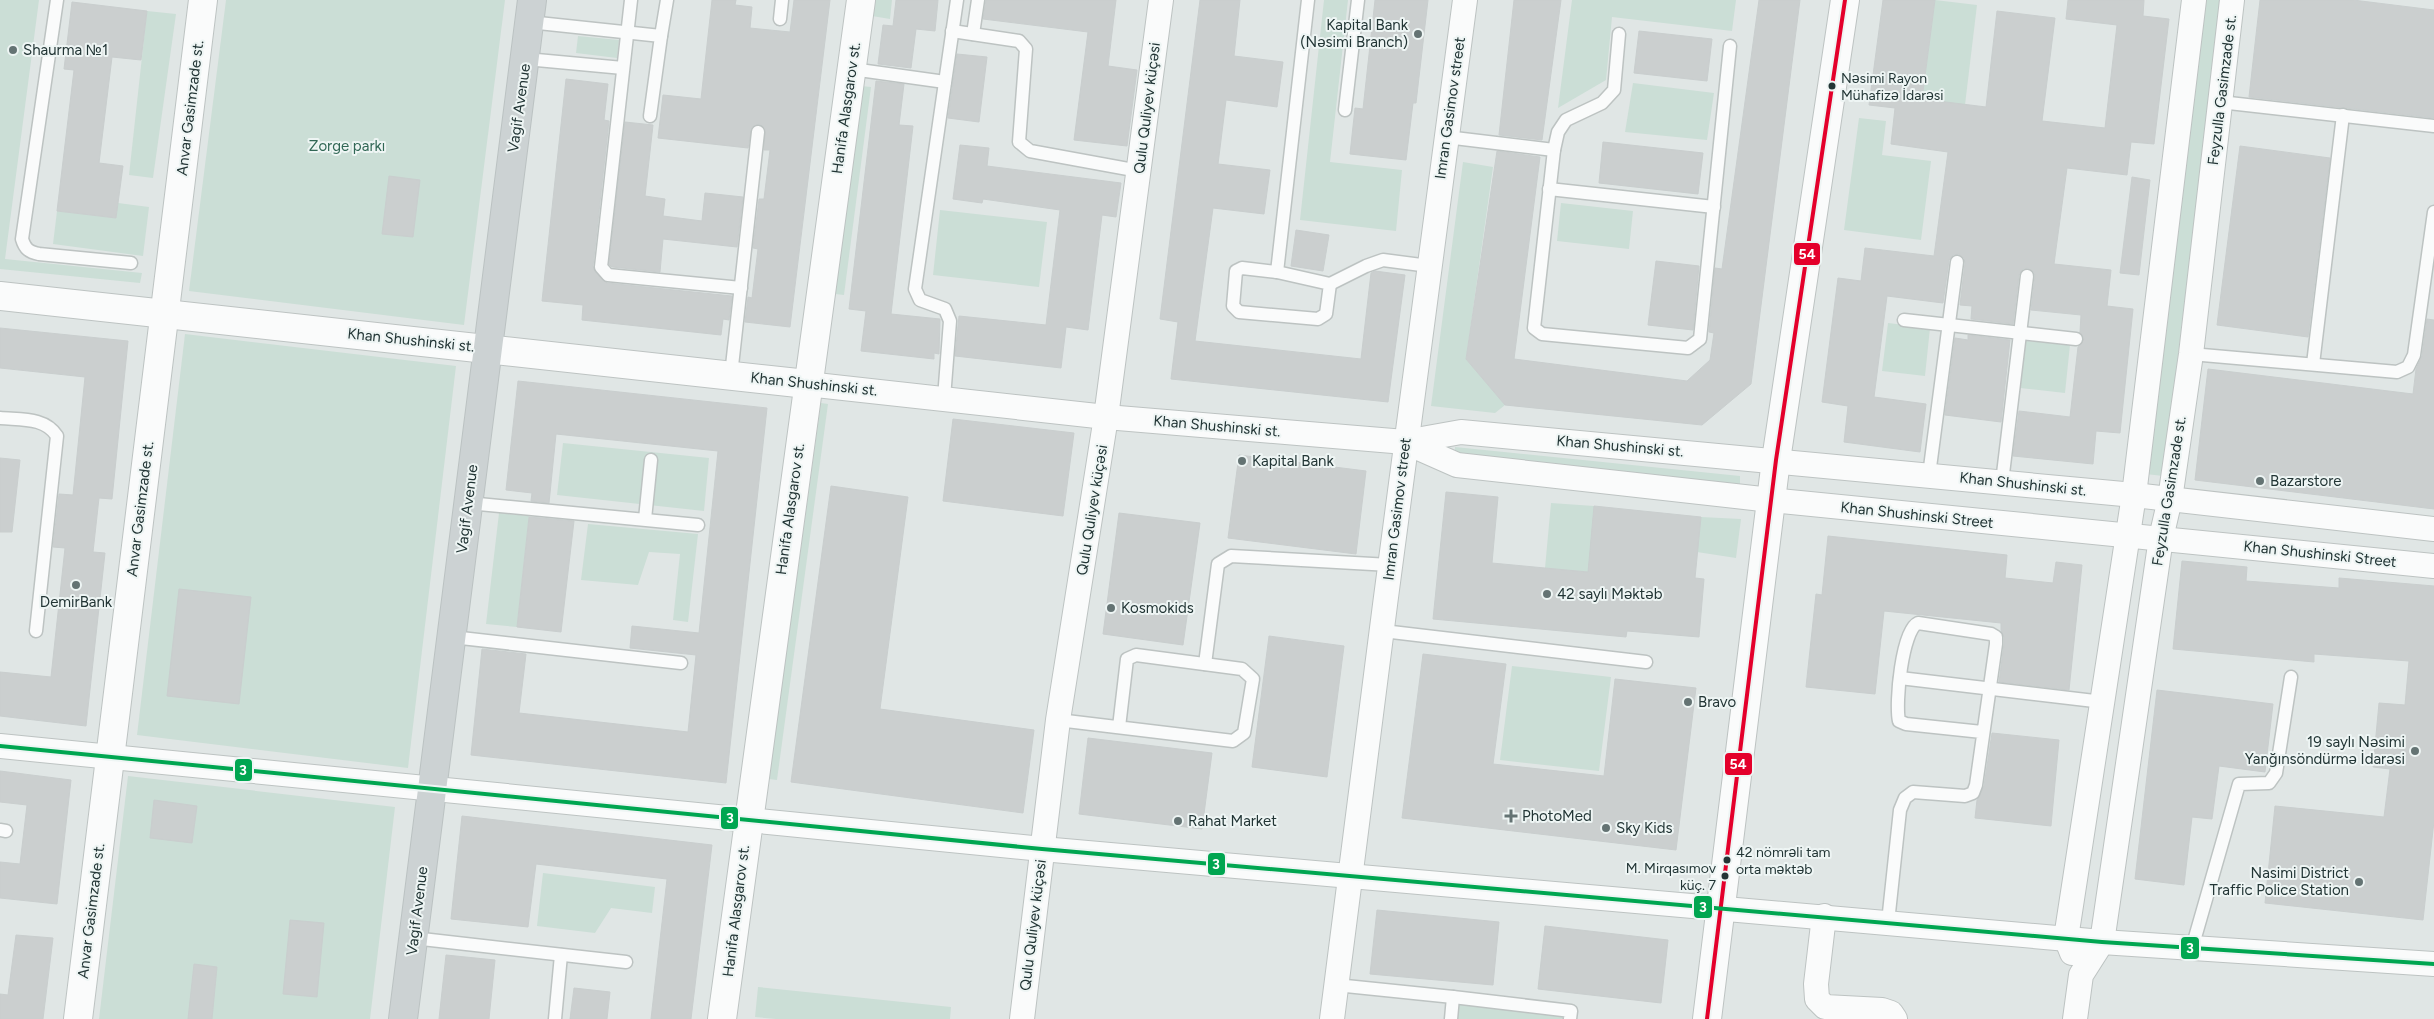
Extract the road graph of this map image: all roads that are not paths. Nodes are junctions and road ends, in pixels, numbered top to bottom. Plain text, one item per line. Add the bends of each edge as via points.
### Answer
1 (57, 0) edge
2 (203, 0) edge
3 (631, 0) edge
4 (667, 0) edge
5 (782, 0) edge
6 (861, 0) edge
7 (957, 0) edge
8 (978, 0) edge
9 (1161, 0) edge
10 (1308, 0) edge
11 (1358, 0) edge
12 (1465, 0) edge
13 (1845, 0) edge
14 (2194, 0) edge
15 (2232, 0) edge
16 (531, 11) edge
17 (780, 19) dead end
18 (952, 31) junction
19 (628, 32) junction
20 (973, 34) junction
21 (1619, 34) dead end
22 (661, 36) junction
23 (1730, 46) dead end
24 (526, 59) junction
25 (623, 68) junction
26 (852, 69) junction
27 (944, 82) junction
28 (2220, 102) junction
29 (1345, 110) dead end
30 (2343, 115) junction
31 (650, 116) dead end
32 (2434, 126) edge
33 (758, 132) dead end
34 (1446, 137) junction
35 (1554, 150) junction
36 (1140, 171) junction
37 (1549, 189) junction
38 (1714, 207) junction
39 (2434, 212) edge
40 (1957, 262) dead end
41 (131, 263) dead end
42 (1429, 266) junction
43 (1278, 272) junction
44 (2026, 276) dead end
45 (1330, 284) junction
46 (741, 288) junction
47 (0, 296) edge
48 (165, 313) junction
49 (1904, 320) dead end
50 (1949, 325) junction
51 (2020, 333) junction
52 (2076, 339) dead end
53 (487, 348) junction
54 (2191, 354) junction
55 (2313, 364) junction
56 (731, 375) junction
57 (807, 384) junction
58 (944, 398) junction
59 (1106, 417) junction
60 (0, 418) edge
61 (1405, 442) junction
62 (651, 460) dead end
63 (1776, 460) junction
64 (1929, 475) junction
65 (2002, 482) junction
66 (2134, 495) junction
67 (2170, 499) junction
68 (1771, 500) junction
69 (468, 502) junction
70 (645, 519) junction
71 (698, 525) dead end
72 (2434, 529) edge
73 (2128, 535) junction
74 (2161, 538) junction
75 (1390, 565) junction
76 (2434, 566) edge
77 (36, 630) dead end
78 (1383, 631) junction
79 (452, 637) junction
80 (1646, 662) dead end
81 (681, 663) dead end
82 (1205, 664) junction
83 (2292, 677) dead end
84 (1900, 678) junction
85 (1989, 688) junction
86 (2103, 702) junction
87 (1058, 720) junction
88 (1119, 727) junction
89 (1982, 732) junction
90 (0, 746) edge
91 (109, 758) junction
92 (432, 789) junction
93 (748, 820) junction
94 (1042, 849) junction
95 (1350, 875) junction
96 (1722, 907) junction
97 (1824, 916) junction
98 (1888, 922) junction
99 (413, 938) junction
100 (2066, 938) junction
101 (2102, 942) junction
102 (2192, 948) junction
103 (561, 955) junction
104 (626, 962) dead end
105 (2434, 964) edge
106 (2081, 975) junction
107 (1336, 986) junction
108 (1454, 998) junction
109 (78, 1019) edge
110 (403, 1019) edge
111 (555, 1019) edge
112 (722, 1019) edge
113 (1022, 1019) edge
114 (1332, 1019) edge
115 (1451, 1019) edge
116 (1570, 1019) edge
117 (1707, 1019) edge
118 (1895, 1019) edge
119 (2075, 1019) edge

1 - 41 lane via 22,239 24,247 39,254
2 - 48 street, Anvar Gasimzade st.
3 - 19 lane
4 - 22 lane
5 - 17 lane
6 - 26 street, Hanifa Alasgarov st.
7 - 18 lane
8 - 20 lane
9 - 36 street, Qulu Quliyev küçəsi
10 - 43 lane
11 - 29 lane
12 - 34 street, Imran Gasimov street
13 - 63 street
14 - 66 street
15 - 28 street, Feyzulla Gasimzade st.
16 - 19 lane
16 - 24 main road, Vagif Avenue
18 - 20 lane
18 - 27 lane
19 - 22 lane
19 - 25 lane
20 - 36 lane via 1019,40 1026,49 1020,142 1030,151
21 - 35 lane via 1614,90 1602,103 1566,120 1558,132
22 - 31 lane
23 - 38 lane
24 - 25 lane
24 - 53 main road, Vagif Avenue
25 - 46 lane via 601,266 608,275
26 - 27 lane
26 - 57 street, Hanifa Alasgarov st.
27 - 58 lane via 915,289 920,300 945,310 950,321
28 - 30 lane
28 - 54 street, Feyzulla Gasimzade st.
30 - 32 lane
30 - 55 lane
33 - 46 lane
34 - 35 lane
34 - 42 street, Imran Gasimov street
35 - 37 lane
36 - 59 street, Qulu Quliyev küçəsi
37 - 38 lane
37 - 38 lane via 1534,328 1542,334 1688,348 1700,339
39 - 55 lane via 2414,355 2408,367 2398,372
40 - 50 lane
42 - 45 lane via 1383,260
42 - 61 street, Imran Gasimov street
43 - 45 lane
43 - 45 lane via 1242,268 1236,271 1233,306 1239,312 1318,319 1326,314
44 - 51 lane
46 - 56 lane
47 - 48 street, Khan Shushinski st.
48 - 53 street, Khan Shushinski st.
48 - 91 street, Anvar Gasimzade st.
49 - 50 lane
50 - 51 lane
50 - 64 lane
51 - 52 lane
51 - 65 lane
53 - 56 street, Khan Shushinski st.
53 - 69 main road, Vagif Avenue
54 - 55 lane
54 - 67 street, Feyzulla Gasimzade st.
56 - 57 street, Khan Shushinski st.
57 - 58 street, Khan Shushinski st.
57 - 93 street, Hanifa Alasgarov st.
58 - 59 street, Khan Shushinski st.
59 - 61 street, Khan Shushinski st.
59 - 87 street, Qulu Quliyev küçəsi
60 - 77 lane via 44,423 51,426 57,436
61 - 63 street, Khan Shushinski st. via 1461,432
61 - 68 street, Khan Shushinski Street via 1457,465
61 - 75 street, Imran Gasimov street
62 - 70 lane
63 - 64 street, Khan Shushinski st.
63 - 68 street
64 - 65 street, Khan Shushinski st.
65 - 66 street, Khan Shushinski st.
66 - 67 street, Khan Shushinski st.
66 - 73 street
67 - 72 street, Khan Shushinski st.
67 - 74 street, Feyzulla Gasimzade st.
68 - 73 street, Khan Shushinski Street
68 - 96 street
69 - 70 lane
69 - 79 main road, Vagif Avenue
70 - 71 lane
73 - 74 street, Khan Shushinski Street
73 - 86 street
74 - 76 street, Khan Shushinski Street
74 - 101 street, Feyzulla Gasimzade st.
75 - 78 street, Imran Gasimov street
75 - 82 lane via 1231,556 1218,564
78 - 80 lane
78 - 95 street, Imran Gasimov street
79 - 81 lane
79 - 92 main road, Vagif Avenue
82 - 88 lane via 1136,655 1127,659
82 - 88 lane via 1242,669 1253,679 1244,733 1233,741
83 - 102 lane via 2276,773 2269,782 2238,784
84 - 85 lane
84 - 85 lane via 1908,633 1918,623 1996,637
84 - 89 lane via 1899,721
85 - 86 lane
85 - 89 lane
86 - 100 street
87 - 88 lane
87 - 94 street, Qulu Quliyev küçəsi
89 - 98 lane via 1973,793 1965,796 1913,792 1905,798 1900,810
90 - 91 street
91 - 92 street
91 - 109 street, Anvar Gasimzade st.
92 - 93 street
92 - 99 main road, Vagif Avenue
93 - 94 street
93 - 112 street, Hanifa Alasgarov st.
94 - 95 street
94 - 113 street, Qulu Quliyev küçəsi
95 - 96 street
95 - 107 street, Imran Gasimov street
96 - 97 street
96 - 117 street
97 - 98 street
97 - 118 street via 1817,999 1825,1007 1882,1010 1891,1013
98 - 100 street
99 - 103 lane
99 - 110 main road, Vagif Avenue
100 - 101 street
100 - 106 street, Feyzulla Gasimzade st.
101 - 102 street
101 - 106 street, Feyzulla Gasimzade st.
102 - 105 street
103 - 104 lane
103 - 111 lane
106 - 119 street, Feyzulla Gasimzade st.
107 - 108 lane
107 - 114 street, Imran Gasimov street
108 - 115 lane
108 - 116 lane via 1571,1011

